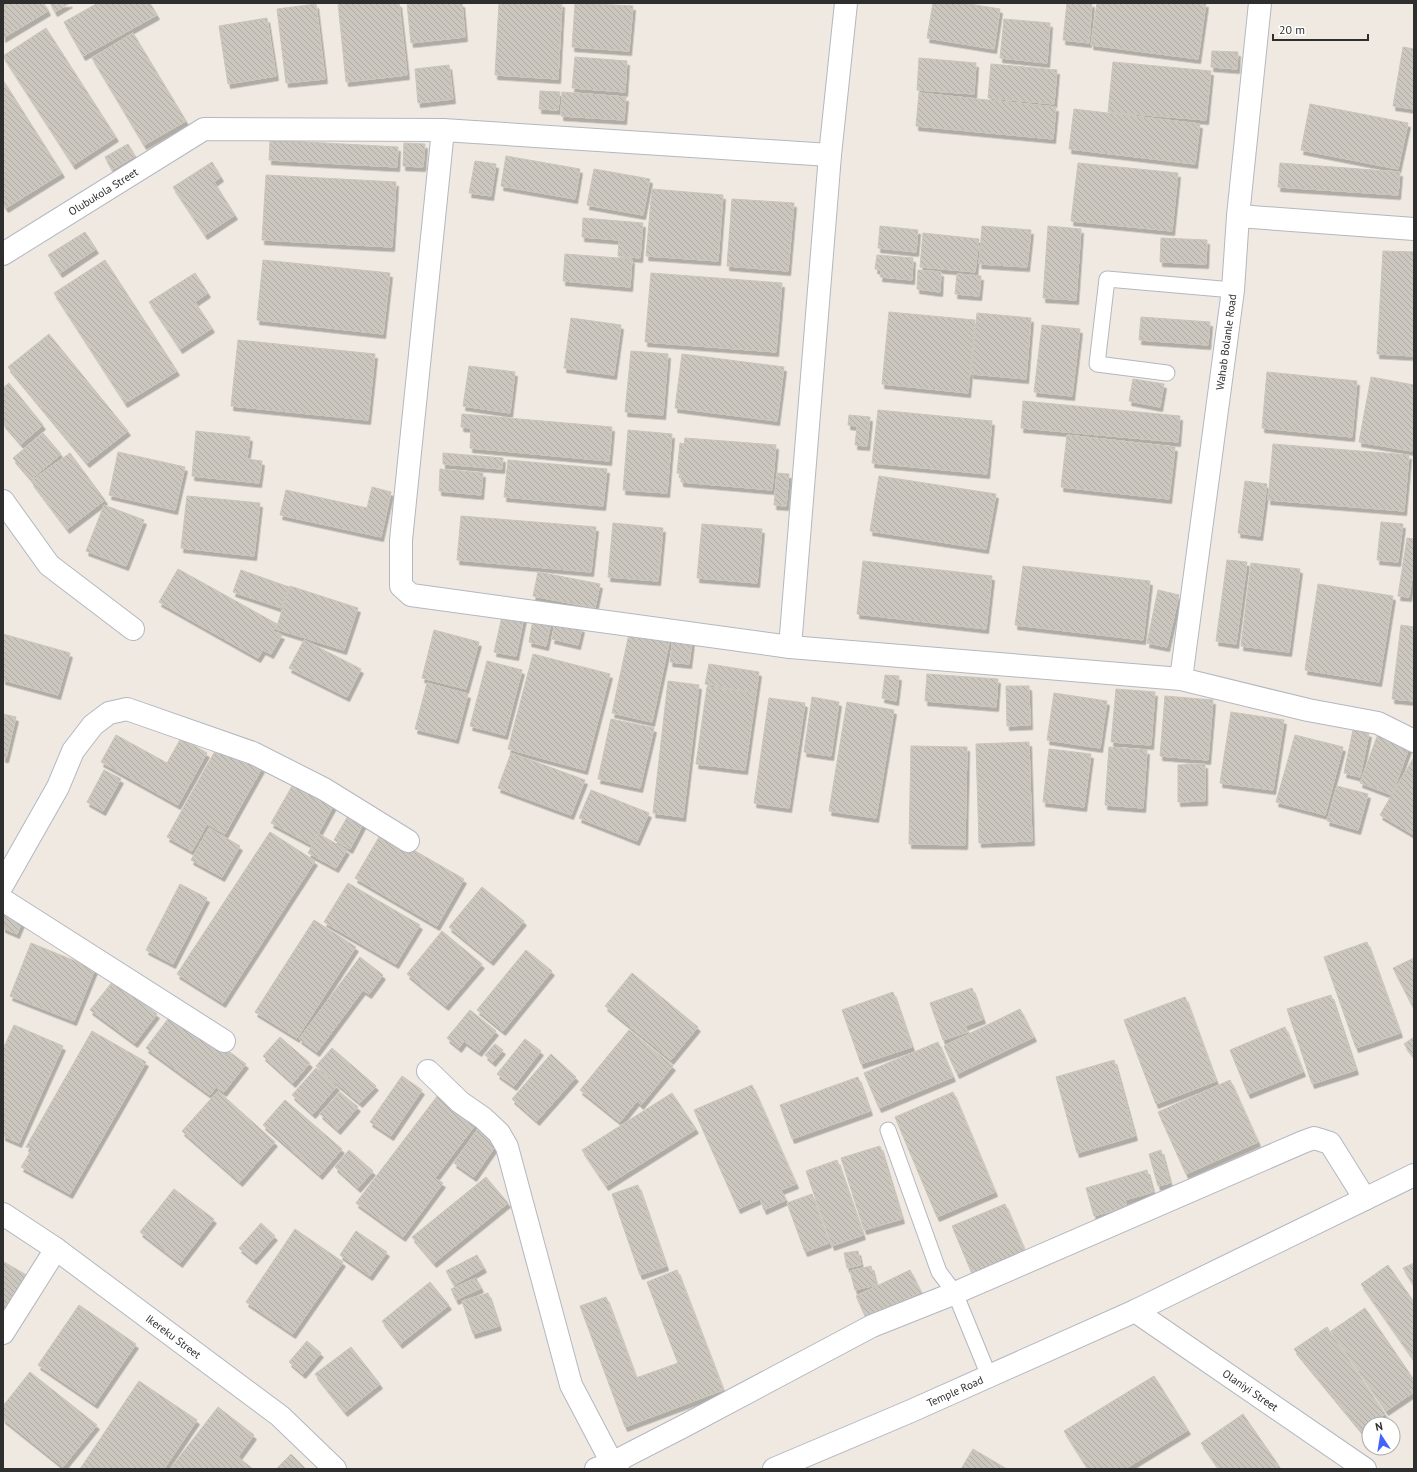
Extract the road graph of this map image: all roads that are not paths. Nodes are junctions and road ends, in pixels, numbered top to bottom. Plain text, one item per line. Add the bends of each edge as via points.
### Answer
1 (846, 3) edge
2 (1260, 3) edge
3 (443, 130) junction
4 (830, 155) junction
5 (1238, 216) junction
6 (1414, 229) edge
7 (3, 254) edge
8 (1233, 290) junction
9 (1167, 373) dead end
10 (3, 501) edge
11 (133, 629) dead end
12 (790, 647) junction
13 (1181, 679) junction
14 (1414, 741) edge
15 (408, 841) dead end
16 (3, 884) edge
17 (3, 900) edge
18 (224, 1041) dead end
19 (428, 1071) dead end
20 (888, 1130) dead end
21 (1414, 1175) edge
22 (1365, 1199) junction
23 (3, 1214) edge
24 (56, 1249) junction
25 (954, 1293) junction
26 (1135, 1311) junction
27 (3, 1333) edge
28 (989, 1376) junction
29 (609, 1467) edge
30 (335, 1469) edge
31 (774, 1469) edge
32 (1365, 1469) edge

1 - 4 street
2 - 5 street, Wahab Bolanle Road
3 - 4 street
3 - 7 street, Olubukola Street via 204,129
3 - 12 street via 401,540 400,586 412,594
4 - 12 street
5 - 6 street
5 - 8 street, Wahab Bolanle Road
8 - 9 lane via 1107,279 1097,364
8 - 13 street, Wahab Bolanle Road
10 - 11 street via 49,565
12 - 13 street
13 - 14 street via 1308,710 1378,723
15 - 16 street via 324,789 253,753 127,709 109,713 93,725 73,752 58,787
17 - 18 street
19 - 29 street via 460,1102 499,1133 506,1147 571,1385
20 - 25 lane via 939,1272
21 - 22 street, Temple Road
22 - 25 street via 1330,1143 1314,1138
22 - 26 street, Temple Road
23 - 24 street, Ikereku Street
24 - 27 street
24 - 30 street, Ikereku Street via 280,1416
25 - 28 lane
25 - 29 street via 872,1326
26 - 28 street, Temple Road
26 - 32 street, Olaniyi Street
28 - 31 street, Temple Road

